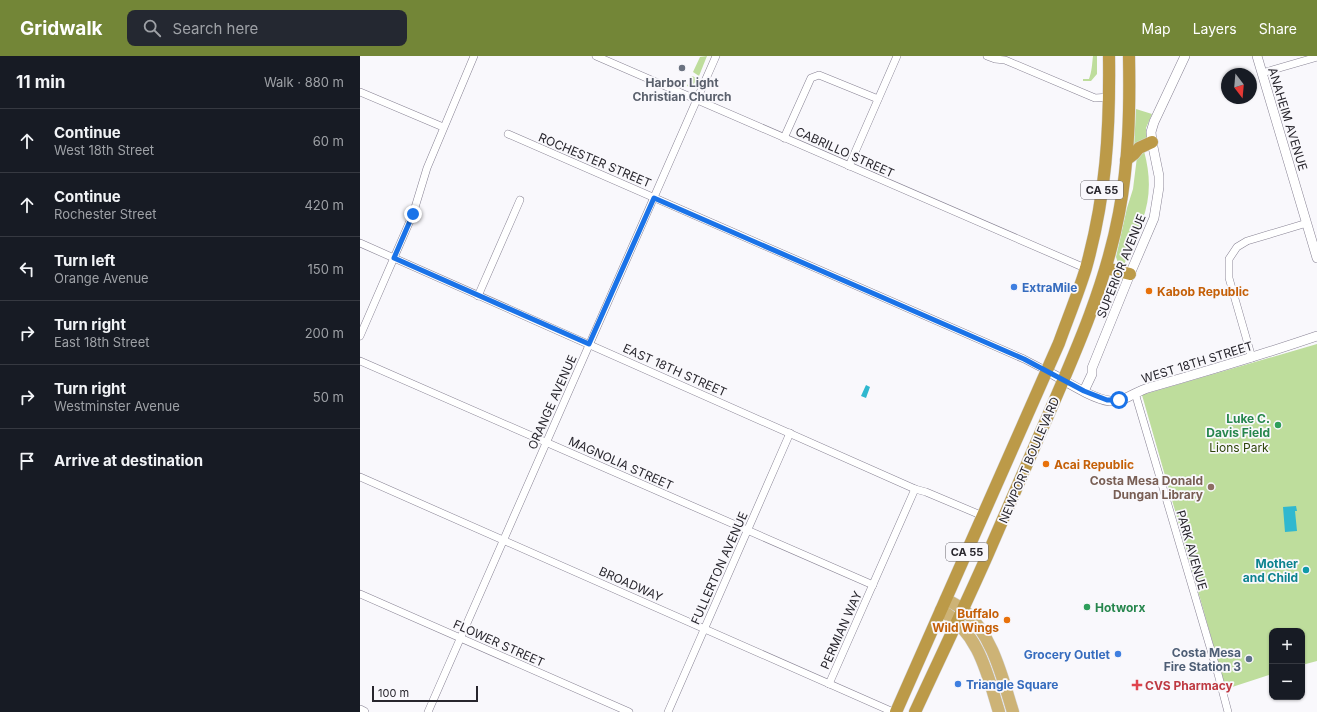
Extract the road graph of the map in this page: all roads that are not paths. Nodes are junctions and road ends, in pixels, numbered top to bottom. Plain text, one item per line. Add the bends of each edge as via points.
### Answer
1 (474, 56) edge
2 (596, 56) edge
3 (716, 56) edge
4 (897, 56) edge
5 (987, 56) edge
6 (1109, 56) edge
7 (1129, 56) edge
8 (1185, 56) edge
9 (1257, 56) edge
10 (1317, 57) edge
11 (1004, 58) edge
12 (1262, 73) junction
13 (360, 92) edge
14 (1110, 96) junction
15 (878, 99) junction
16 (697, 100) junction
17 (444, 127) junction
18 (508, 134) dead end
19 (784, 138) junction
20 (1152, 142) junction
21 (1126, 160) junction
22 (849, 166) junction
23 (654, 198) junction
24 (520, 200) dead end
25 (1307, 223) junction
26 (360, 243) edge
27 (394, 258) junction
28 (1317, 258) edge
29 (1086, 268) junction
30 (1106, 268) junction
31 (1130, 274) junction
32 (478, 296) junction
33 (360, 336) edge
34 (1317, 336) edge
35 (589, 344) junction
36 (1252, 358) junction
37 (360, 361) edge
38 (1047, 371) junction
39 (1063, 380) junction
40 (1084, 391) junction
41 (1134, 394) junction
42 (790, 433) junction
43 (547, 443) junction
44 (360, 477) edge
45 (915, 489) junction
46 (983, 516) junction
47 (748, 531) junction
48 (503, 540) junction
49 (873, 585) junction
50 (360, 594) edge
51 (943, 605) junction
52 (963, 609) junction
53 (958, 621) junction
54 (704, 628) junction
55 (460, 638) junction
56 (829, 684) junction
57 (360, 710) edge
58 (364, 712) edge
59 (428, 712) edge
60 (629, 712) edge
61 (668, 712) edge
62 (893, 712) edge
63 (896, 712) edge
64 (916, 712) edge
65 (999, 712) edge
66 (1013, 712) edge
67 (1228, 712) edge

1 - 17 street
2 - 16 street, CABRILLO STREET
3 - 16 street, ORANGE AVENUE
4 - 15 street
5 - 11 street via 994,59
6 - 14 highway, NEWPORT BOULEVARD / CA 55
7 - 21 highway, NEWPORT BOULEVARD / CA 55 via 1130,102
8 - 20 street, SUPERIOR AVENUE via 1154,122
9 - 12 street, ANAHEIM AVENUE
10 - 12 street
11 - 14 street via 1095,98
12 - 25 street, ANAHEIM AVENUE
13 - 17 street
14 - 29 highway, NEWPORT BOULEVARD / CA 55 via 1103,185
15 - 19 street via 819,75 815,76 811,78
15 - 22 street
16 - 19 street, CABRILLO STREET
16 - 23 street, ORANGE AVENUE
17 - 27 street via 427,168 413,214
18 - 23 street, ROCHESTER STREET
19 - 22 street, CABRILLO STREET
20 - 21 highway via 1139,148
20 - 31 street, SUPERIOR AVENUE via 1159,176 1156,211
21 - 30 highway, NEWPORT BOULEVARD / CA 55 via 1119,212
22 - 29 street, CABRILLO STREET
23 - 35 street, ORANGE AVENUE
23 - 38 street, ROCHESTER STREET
24 - 32 street
25 - 28 street, ANAHEIM AVENUE
25 - 36 street via 1247,241 1237,247 1229,259 1229,278
26 - 27 street, EAST 18TH STREET
27 - 32 street, EAST 18TH STREET
27 - 33 street
29 - 38 highway, NEWPORT BOULEVARD / CA 55 via 1072,311
30 - 31 highway
30 - 39 highway, NEWPORT BOULEVARD / CA 55
31 - 40 street, SUPERIOR AVENUE
32 - 35 street, EAST 18TH STREET
34 - 36 street, WEST 18TH STREET
35 - 42 street, EAST 18TH STREET
35 - 43 street, ORANGE AVENUE
36 - 41 street, WEST 18TH STREET
37 - 43 street, MAGNOLIA STREET
38 - 39 street, WEST 18TH STREET
38 - 46 highway, NEWPORT BOULEVARD / CA 55
39 - 40 street, WEST 18TH STREET
39 - 52 highway, NEWPORT BOULEVARD / CA 55
40 - 41 street, WEST 18TH STREET via 1112,401
41 - 67 street, PARK AVENUE
42 - 45 street, EAST 18TH STREET
42 - 47 street, FULLERTON AVENUE
43 - 47 street, MAGNOLIA STREET
43 - 48 street, ORANGE AVENUE
44 - 48 street, BROADWAY
45 - 46 street, EAST 18TH STREET
45 - 49 street, PERMIAN WAY
46 - 51 highway, NEWPORT BOULEVARD / CA 55
47 - 49 street, MAGNOLIA STREET
47 - 54 street, FULLERTON AVENUE
48 - 54 street, BROADWAY
48 - 55 street, ORANGE AVENUE
49 - 56 street, PERMIAN WAY
50 - 55 street, FLOWER STREET
51 - 52 main road
51 - 53 main road
51 - 63 highway, NEWPORT BOULEVARD / CA 55
52 - 53 highway, NEWPORT BOULEVARD / CA 55
52 - 66 main road via 975,622 990,646
53 - 64 highway, NEWPORT BOULEVARD / CA 55
53 - 65 main road via 980,654
54 - 56 street, BROADWAY
54 - 61 street, FULLERTON AVENUE
55 - 59 street, ORANGE AVENUE
55 - 60 street, FLOWER STREET
56 - 62 street, BROADWAY
57 - 58 street

